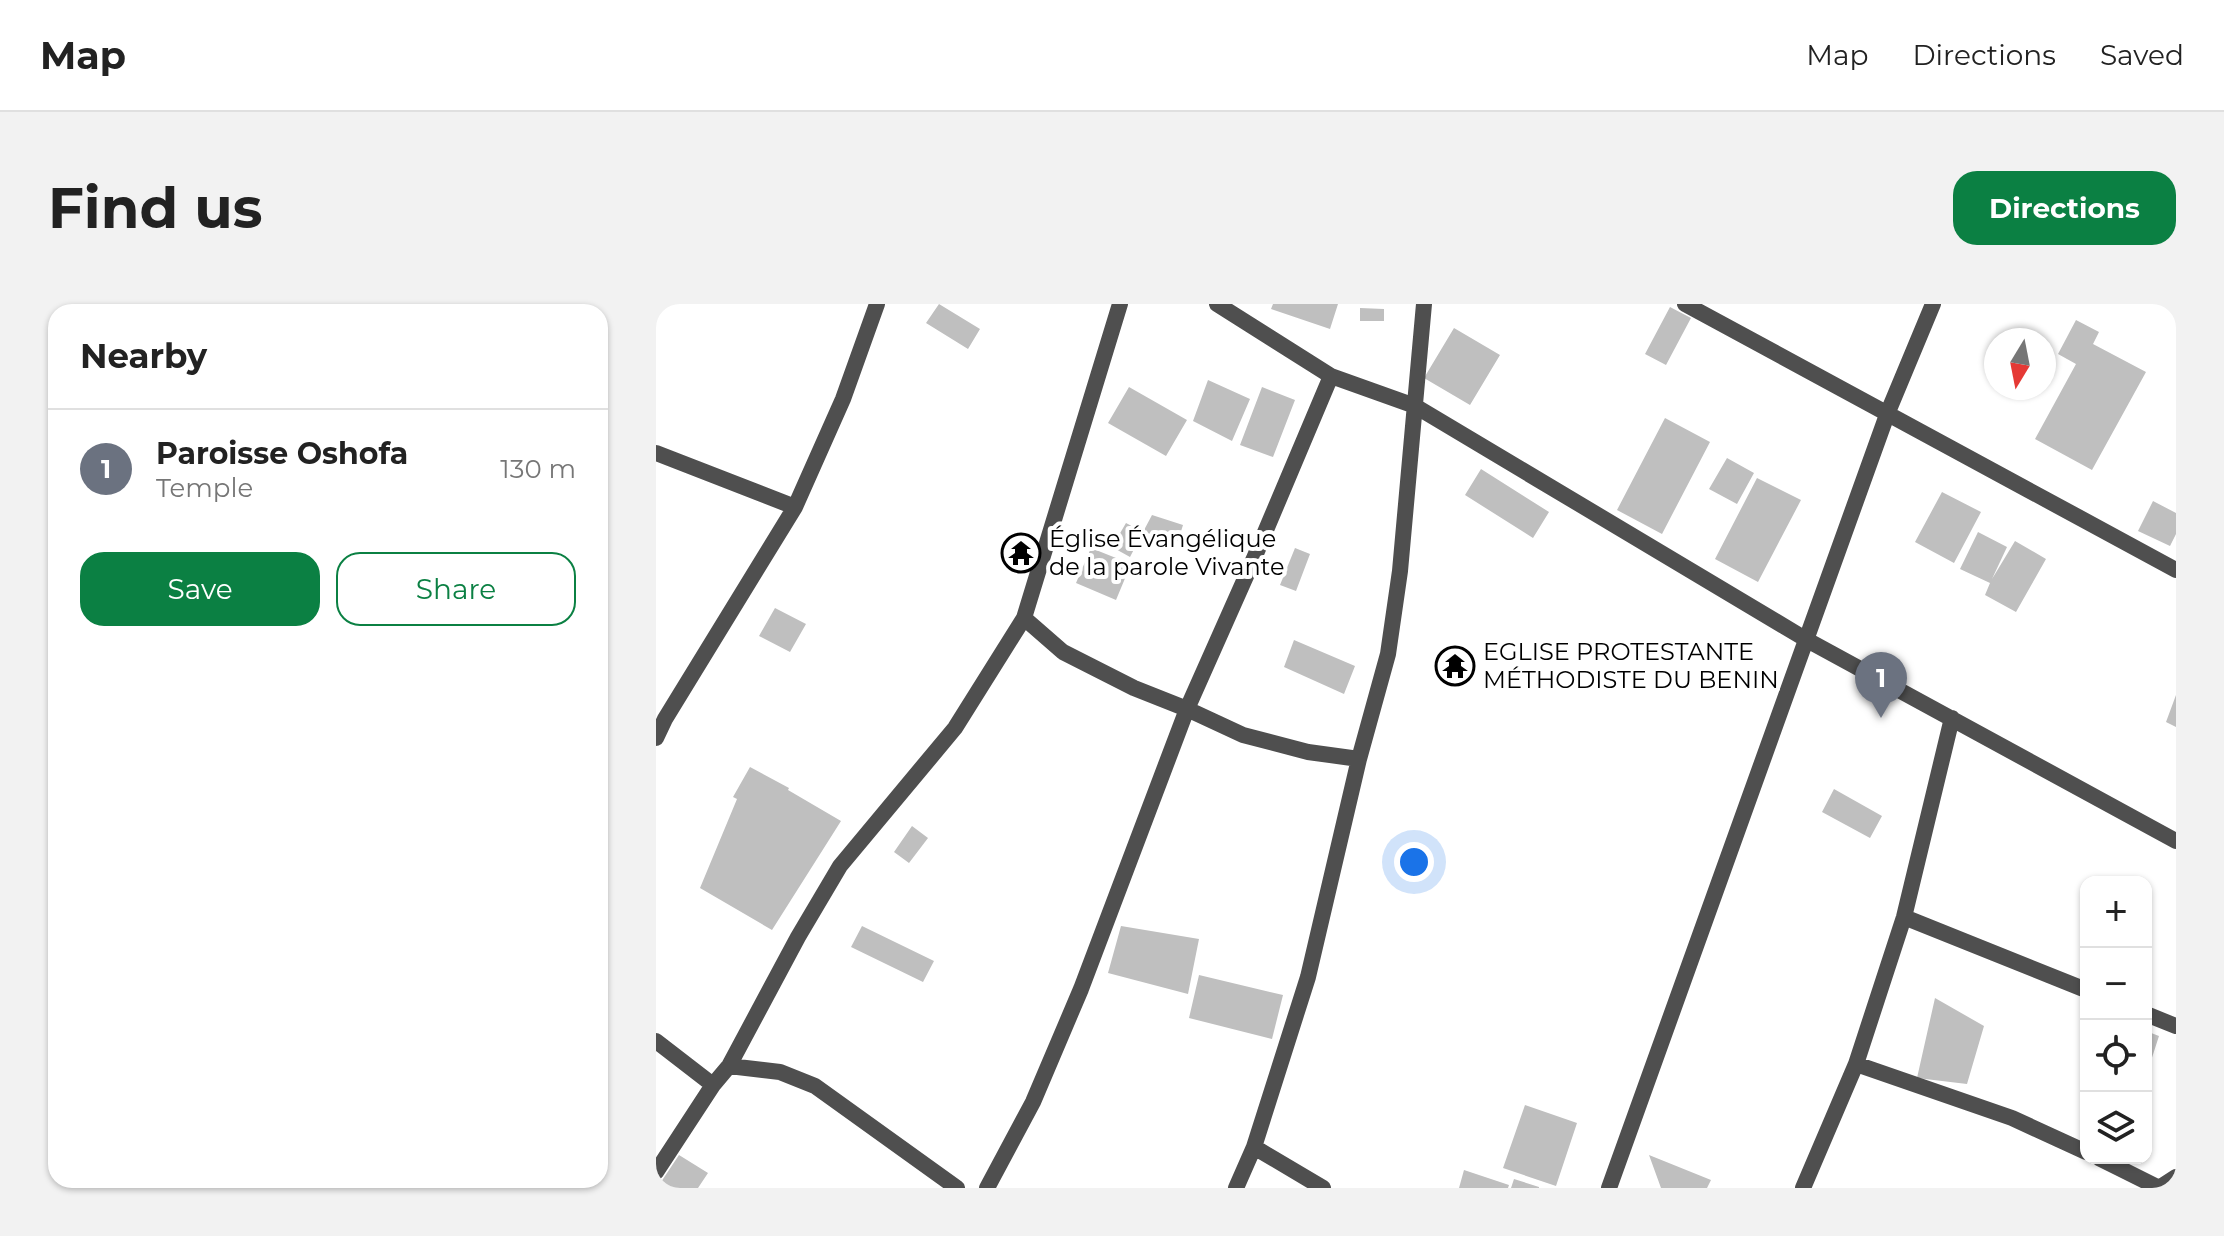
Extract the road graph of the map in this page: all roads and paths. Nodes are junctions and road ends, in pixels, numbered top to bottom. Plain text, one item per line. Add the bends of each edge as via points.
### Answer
1 (877, 304) edge
2 (1120, 304) edge
3 (1217, 304) edge
4 (1424, 304) edge
5 (1685, 304) edge
6 (1933, 304) edge
7 (1331, 376) junction
8 (1415, 406) junction
9 (1888, 412) junction
10 (656, 453) edge
11 (795, 507) junction
12 (2176, 570) edge
13 (1024, 618) junction
14 (1807, 640) junction
15 (1187, 709) junction
16 (660, 716) edge
17 (1952, 718) junction
18 (656, 738) edge
19 (1359, 759) junction
20 (2176, 841) edge
21 (1904, 917) junction
22 (2080, 988) edge
23 (2152, 1016) edge
24 (2176, 1026) edge
25 (656, 1041) edge
26 (1856, 1064) junction
27 (729, 1066) junction
28 (713, 1085) junction
29 (1254, 1147) junction
30 (2080, 1149) edge
31 (2111, 1164) edge
32 (656, 1172) edge
33 (2176, 1177) edge
34 (957, 1188) edge
35 (987, 1188) edge
36 (1236, 1188) edge
37 (1323, 1188) edge
38 (1609, 1188) edge
39 (1803, 1188) edge

1 - 11 street via 843,399
2 - 13 street
3 - 7 street
4 - 8 street
5 - 9 street
6 - 9 street
7 - 8 street
7 - 15 street
8 - 14 street
8 - 19 street via 1388,654
9 - 12 street
9 - 14 street
10 - 11 street
11 - 16 street
13 - 15 street via 1063,652
13 - 27 street via 955,728 840,866
14 - 17 street
14 - 38 street
15 - 19 street via 1243,735
15 - 35 street via 1063,1032
16 - 18 street
17 - 20 street
17 - 21 street
19 - 29 street via 1308,977
21 - 22 street
21 - 26 street
23 - 24 street
25 - 28 street
26 - 30 street via 2012,1118
26 - 39 street
27 - 28 street
27 - 34 street via 780,1072 815,1086
28 - 32 street
29 - 36 street
29 - 37 street
31 - 33 street via 2159,1188

